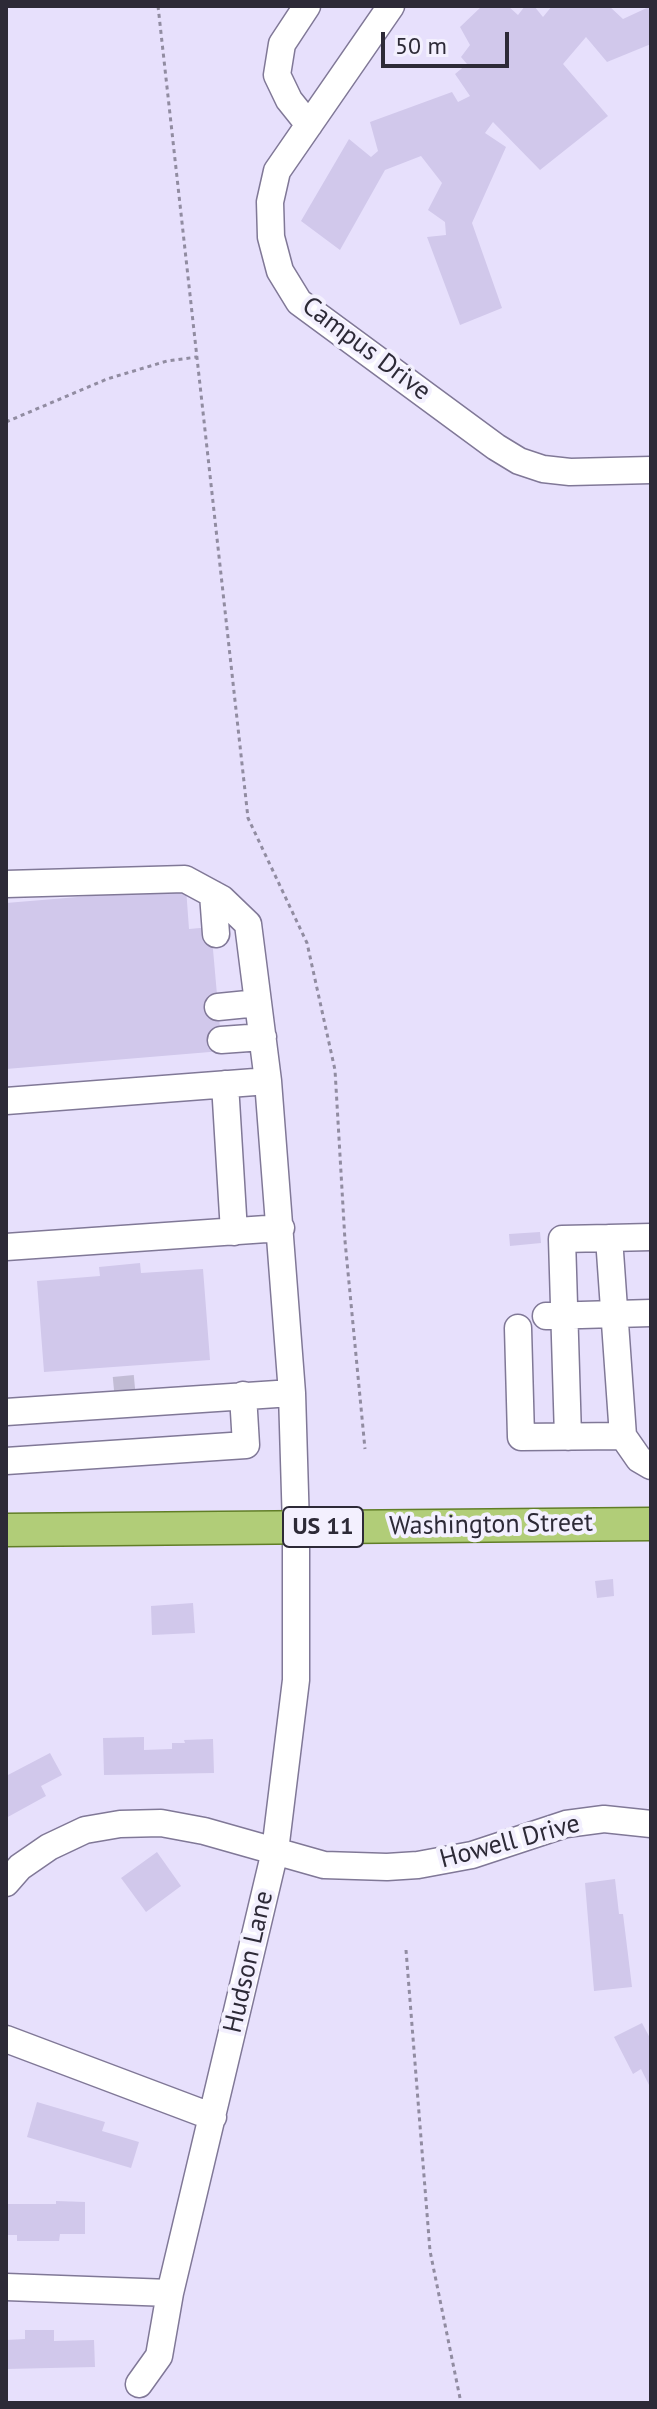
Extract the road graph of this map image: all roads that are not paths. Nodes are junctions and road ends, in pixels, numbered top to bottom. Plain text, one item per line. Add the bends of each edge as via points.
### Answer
1 (307, 6) edge
2 (391, 6) edge
3 (309, 125) junction
4 (651, 470) edge
5 (6, 884) edge
6 (213, 894) junction
7 (216, 934) dead end
8 (258, 1003) junction
9 (218, 1007) dead end
10 (263, 1037) junction
11 (221, 1040) dead end
12 (268, 1081) junction
13 (225, 1084) junction
14 (6, 1101) edge
15 (281, 1228) junction
16 (234, 1232) junction
17 (651, 1237) edge
18 (609, 1238) junction
19 (6, 1247) edge
20 (651, 1313) edge
21 (614, 1315) junction
22 (555, 1316) junction
23 (518, 1328) dead end
24 (292, 1393) junction
25 (243, 1395) junction
26 (168, 1400) junction
27 (87, 1406) junction
28 (6, 1412) edge
29 (623, 1436) junction
30 (568, 1437) junction
31 (6, 1461) edge
32 (651, 1466) edge
33 (646, 1524) edge
34 (296, 1527) junction
35 (6, 1530) edge
36 (649, 1816) edge
37 (275, 1851) junction
38 (6, 1883) edge
39 (6, 2039) edge
40 (213, 2117) junction
41 (6, 2287) edge
42 (170, 2293) junction
43 (139, 2384) dead end

1 - 3 street via 282,44 277,75
2 - 3 street, Campus Drive
3 - 4 street, Campus Drive via 277,171 270,202 271,237 280,271 299,302 519,461 570,472
5 - 6 street, Hudson Lane via 185,879
6 - 7 street
6 - 8 street, Hudson Lane via 248,924
8 - 9 street
8 - 10 street, Hudson Lane
10 - 11 street
10 - 12 street, Hudson Lane
12 - 13 street
12 - 15 street, Hudson Lane
13 - 14 street
13 - 16 street
15 - 16 street
15 - 24 street, Hudson Lane
16 - 19 street
17 - 18 street
18 - 21 street
18 - 22 street via 562,1239
20 - 21 street
21 - 22 street
21 - 29 street
22 - 30 street
23 - 30 street via 521,1437
24 - 25 street
24 - 34 street, Hudson Lane
25 - 26 street
25 - 31 street via 246,1445
26 - 27 street
26 - 27 street via 144,1388 108,1390
27 - 28 street
29 - 30 street
29 - 32 street
33 - 34 main road, Washington Street / US 11
34 - 35 main road, Washington Street / US 11
34 - 37 street, Hudson Lane via 296,1680
36 - 37 street, Howell Drive via 566,1824 472,1855 418,1865 324,1865
37 - 38 street, Howell Drive via 161,1823 120,1824 85,1830 49,1847
37 - 40 street, Hudson Lane
39 - 40 street
40 - 42 street, Hudson Lane
41 - 42 street
42 - 43 street, Hudson Lane via 159,2356

